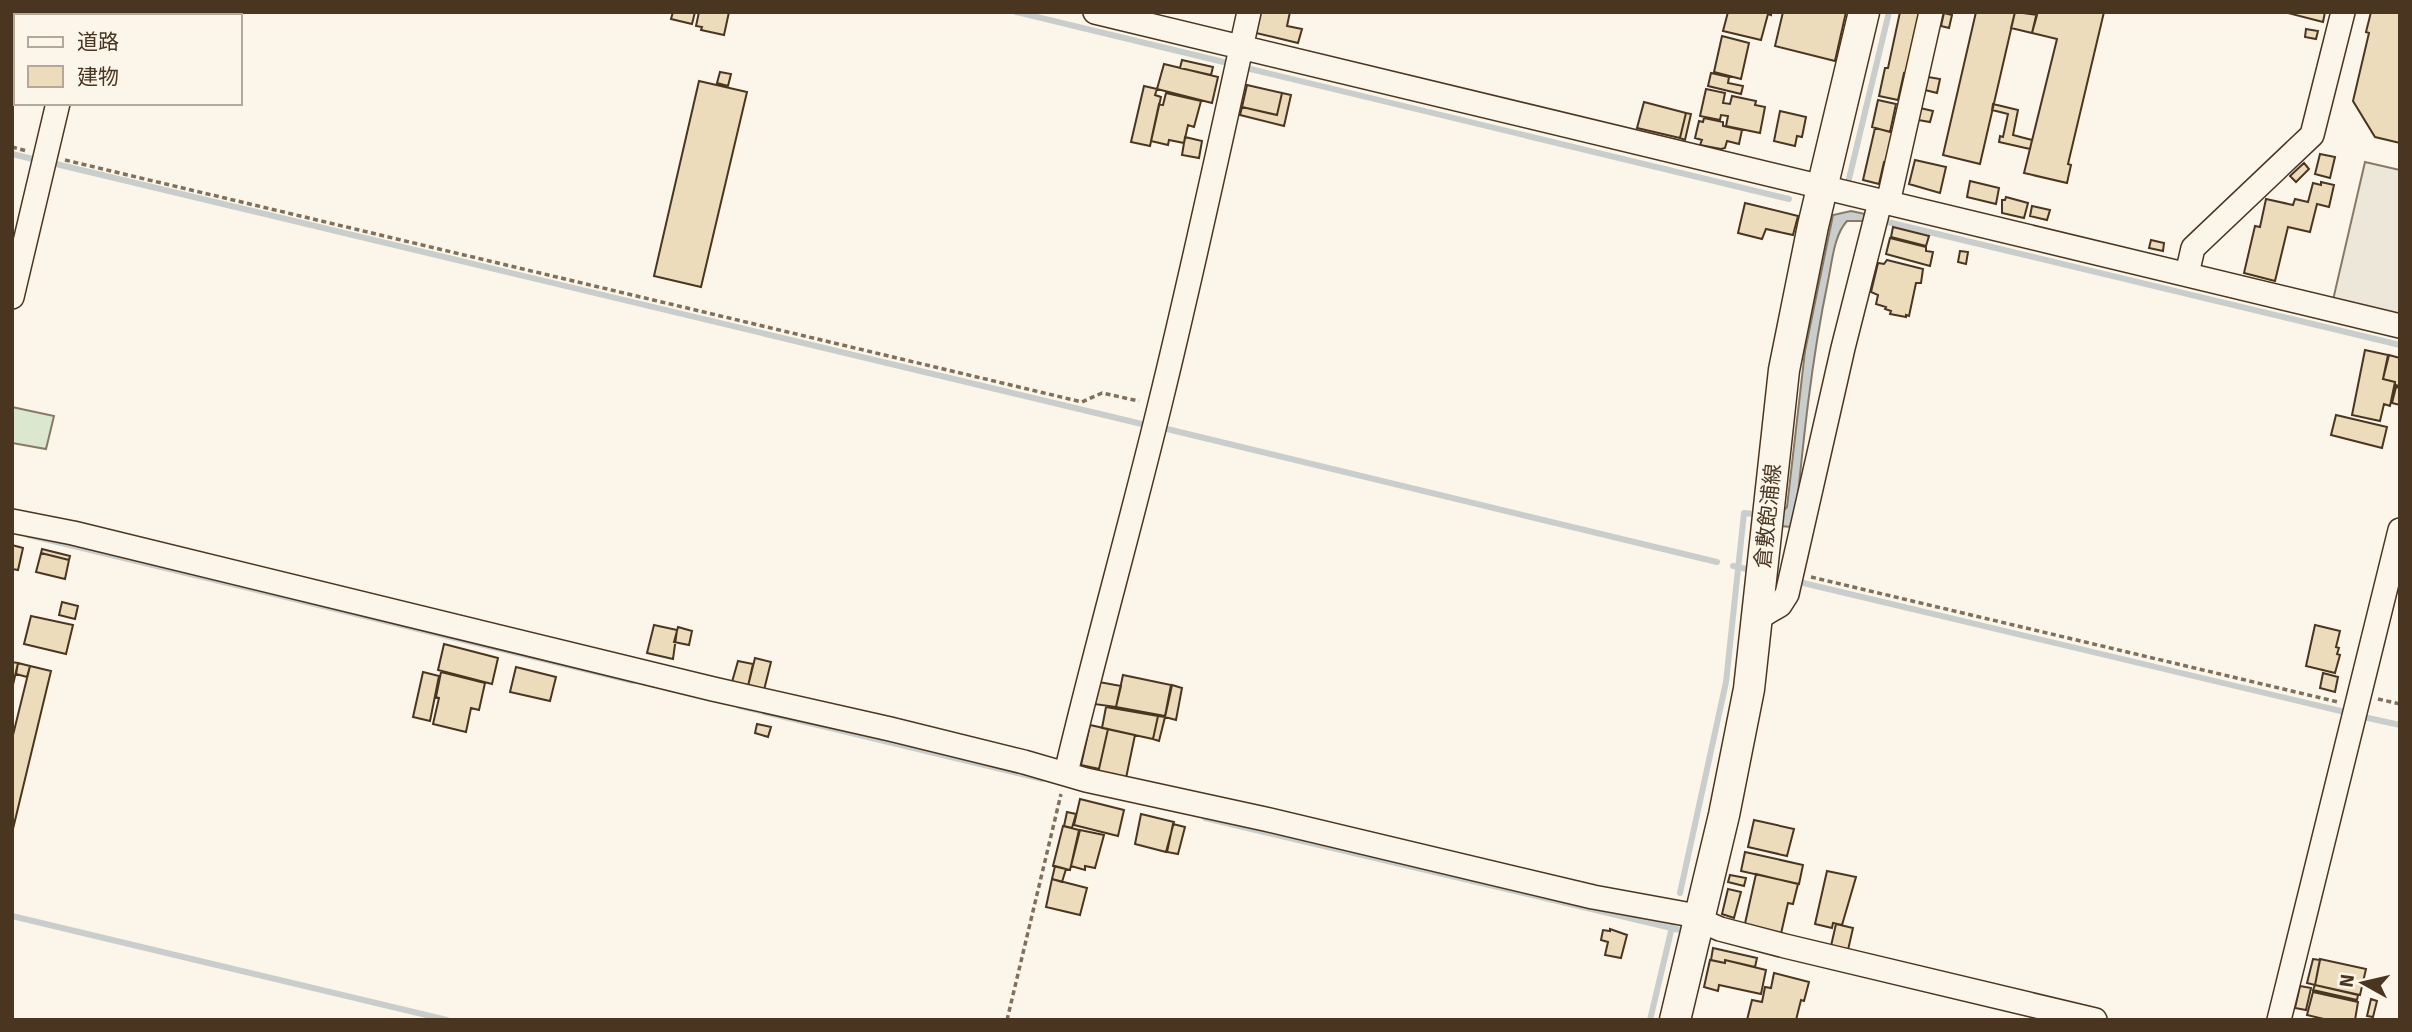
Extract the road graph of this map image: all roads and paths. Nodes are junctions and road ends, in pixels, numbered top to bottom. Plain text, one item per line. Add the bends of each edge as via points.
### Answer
1 (1095, 12) edge
2 (1249, 12) edge
3 (1864, 12) edge
4 (1931, 12) edge
5 (2343, 12) edge
6 (1239, 59) junction
7 (58, 105) edge
8 (46, 156) junction
9 (1822, 188) junction
10 (1880, 211) junction
11 (2187, 274) junction
12 (12, 297) edge
13 (2400, 326) edge
14 (1160, 406) junction
15 (12, 521) edge
16 (2400, 530) edge
17 (1793, 572) junction
18 (1758, 618) junction
19 (2355, 711) junction
20 (1064, 780) junction
21 (1699, 920) junction
22 (1007, 1020) edge
23 (1675, 1020) edge
24 (2095, 1020) edge
25 (2279, 1020) edge

1 - 6 street
2 - 6 street
3 - 9 main road, 倉敷飽浦線
4 - 10 street
5 - 11 street via 2312,135 2193,248
6 - 9 street
6 - 14 street
7 - 8 street
8 - 12 street
8 - 14 path via 1083,402 1102,393
9 - 10 street
9 - 18 main road, 倉敷飽浦線 via 1784,370
10 - 11 street
10 - 17 street
11 - 13 street
14 - 20 street
15 - 20 street via 903,732
16 - 19 street
17 - 18 street via 1780,605
17 - 19 path
18 - 21 main road, 倉敷飽浦線 via 1739,741
19 - 25 street
20 - 21 street
20 - 22 path
21 - 23 main road, 倉敷飽浦線
21 - 24 street via 1785,946

